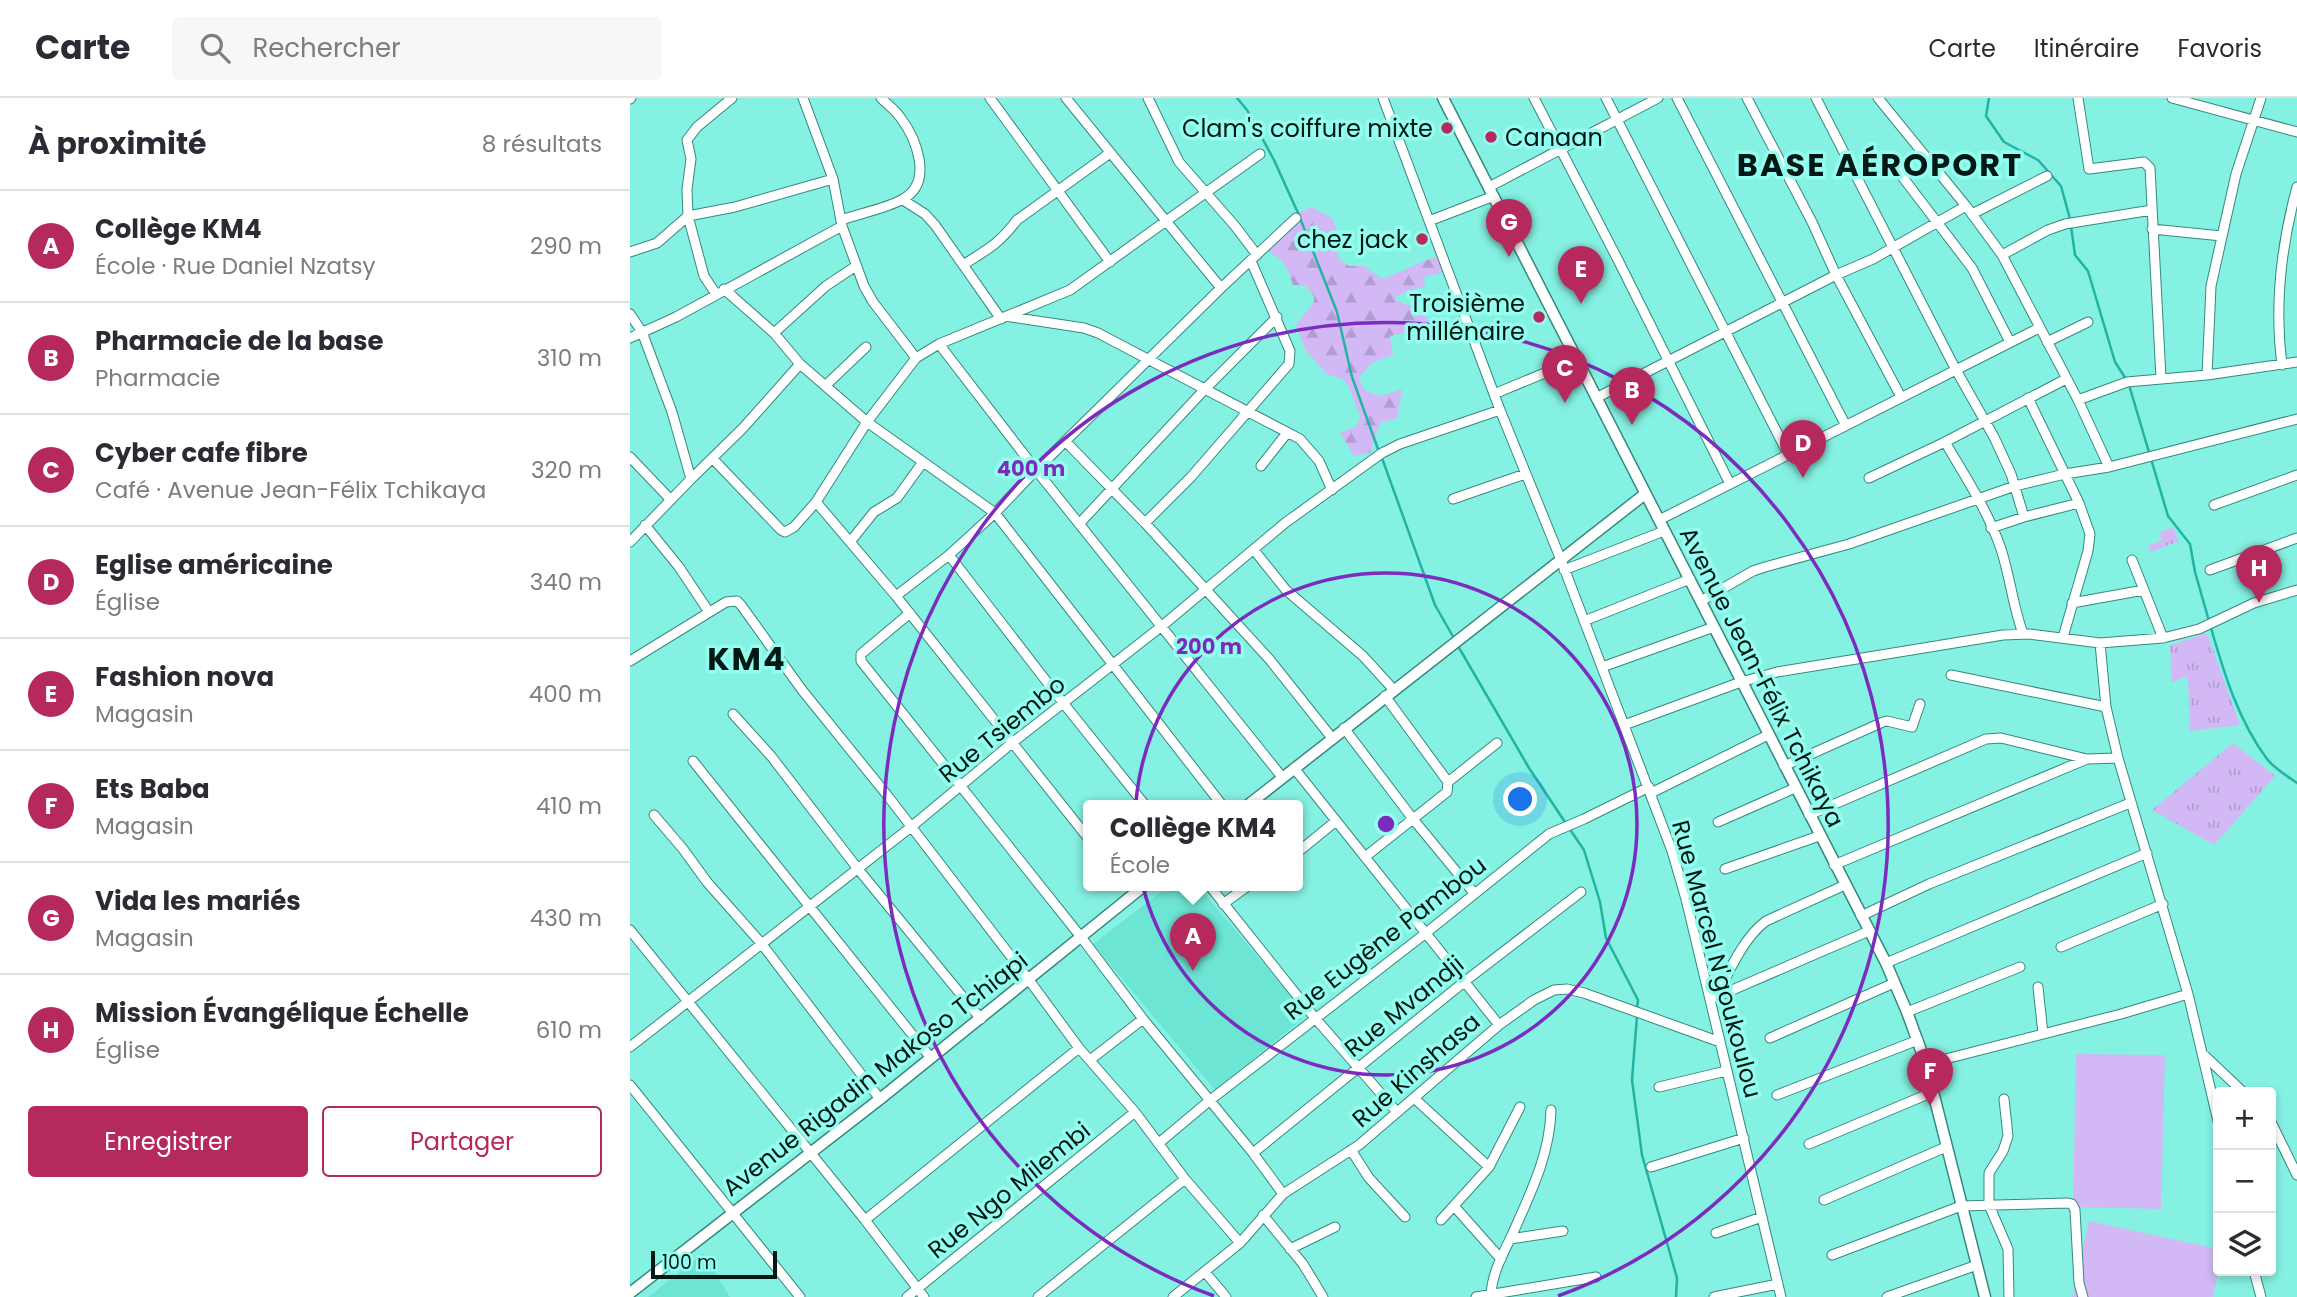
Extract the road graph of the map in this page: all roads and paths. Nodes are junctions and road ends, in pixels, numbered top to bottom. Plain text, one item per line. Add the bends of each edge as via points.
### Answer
1 (732, 98) edge
2 (804, 98) edge
3 (881, 98) edge
4 (990, 98) edge
5 (1148, 98) edge
6 (1383, 98) edge
7 (1443, 98) edge
8 (1534, 98) edge
9 (1606, 98) edge
10 (1658, 98) edge
11 (1677, 98) edge
12 (1747, 98) edge
13 (1816, 98) edge
14 (1878, 98) edge
15 (2078, 98) edge
16 (2172, 98) edge
17 (2261, 98) edge
18 (1069, 99) edge
19 (2207, 103) edge
20 (1618, 119) junction
21 (2255, 121) junction
22 (2297, 132) edge
23 (1562, 149) junction
24 (1110, 153) junction
25 (1260, 154) dead end
26 (1891, 162) dead end
27 (2047, 176) dead end
28 (834, 179) junction
29 (2297, 187) edge
30 (1059, 192) junction
31 (1491, 192) junction
32 (1207, 193) junction
33 (903, 200) junction
34 (1969, 210) junction
35 (2152, 210) junction
36 (688, 216) junction
37 (1296, 218) dead end
38 (1166, 221) junction
39 (1429, 221) junction
40 (1938, 222) junction
41 (841, 223) junction
42 (2152, 229) junction
43 (2222, 236) junction
44 (1893, 248) junction
45 (630, 253) edge
46 (2002, 255) junction
47 (1254, 258) junction
48 (1110, 262) junction
49 (963, 265) junction
50 (856, 266) junction
51 (1836, 275) junction
52 (1221, 288) junction
53 (720, 291) junction
54 (1783, 302) junction
55 (630, 314) edge
56 (1277, 317) junction
57 (1005, 318) junction
58 (2088, 322) dead end
59 (2039, 328) junction
60 (1727, 331) junction
61 (642, 332) junction
62 (774, 333) junction
63 (630, 338) edge
64 (2010, 342) junction
65 (2047, 342) junction
66 (939, 344) junction
67 (866, 347) dead end
68 (916, 358) junction
69 (1149, 359) junction
70 (1576, 360) junction
71 (1667, 360) junction
72 (2297, 362) edge
73 (800, 364) junction
74 (2282, 365) junction
75 (1956, 370) junction
76 (2207, 375) junction
77 (2161, 378) junction
78 (2066, 379) junction
79 (825, 386) junction
80 (1205, 389) junction
81 (1494, 394) junction
82 (1901, 397) junction
83 (1596, 398) junction
84 (2028, 398) junction
85 (2078, 400) junction
86 (1500, 410) junction
87 (1247, 411) junction
88 (2297, 419) edge
89 (1984, 421) junction
90 (867, 422) junction
91 (1845, 424) junction
92 (1287, 433) junction
93 (1066, 442) junction
94 (1945, 442) junction
95 (1788, 454) junction
96 (630, 457) edge
97 (713, 459) junction
98 (923, 462) junction
99 (1261, 466) dead end
100 (2109, 467) junction
101 (1036, 470) junction
102 (1525, 474) junction
103 (2065, 474) junction
104 (2297, 475) edge
105 (691, 478) junction
106 (1870, 478) dead end
107 (1730, 484) junction
108 (2015, 486) junction
109 (1112, 489) junction
110 (1332, 490) junction
111 (1645, 494) junction
112 (1453, 499) dead end
113 (1978, 499) junction
114 (671, 500) junction
115 (816, 502) junction
116 (2079, 503) junction
117 (2214, 505) dead end
118 (995, 513) junction
119 (2024, 517) junction
120 (1659, 520) junction
121 (1145, 523) junction
122 (1079, 524) junction
123 (645, 525) junction
124 (1991, 528) junction
125 (1664, 531) junction
126 (2297, 538) edge
127 (630, 542) edge
128 (850, 542) junction
129 (1254, 550) junction
130 (949, 555) junction
131 (2132, 560) dead end
132 (1563, 565) junction
133 (2210, 570) dead end
134 (1690, 579) junction
135 (1206, 589) junction
136 (2144, 590) junction
137 (2297, 590) edge
138 (897, 596) junction
139 (1701, 601) junction
140 (2071, 603) junction
141 (709, 612) junction
142 (910, 613) junction
143 (1584, 621) junction
144 (1162, 626) junction
145 (1714, 627) junction
146 (2023, 634) junction
147 (2063, 637) junction
148 (2163, 638) junction
149 (2100, 643) junction
150 (630, 661) edge
151 (1112, 663) junction
152 (1602, 667) junction
153 (1951, 675) dead end
154 (1741, 681) junction
155 (1390, 693) junction
156 (1064, 704) junction
157 (1920, 704) dead end
158 (2106, 707) junction
159 (733, 714) dead end
160 (1624, 725) junction
161 (1344, 728) junction
162 (1768, 736) junction
163 (1332, 738) junction
164 (1013, 743) junction
165 (1497, 743) dead end
166 (2118, 758) junction
167 (2087, 759) junction
168 (693, 761) dead end
169 (1784, 766) junction
170 (1294, 768) junction
171 (1282, 777) junction
172 (1448, 782) junction
173 (960, 786) junction
174 (1796, 788) junction
175 (1650, 790) junction
176 (1141, 800) edge
177 (1218, 800) edge
178 (1254, 800) edge
179 (2130, 803) junction
180 (654, 815) dead end
181 (1809, 815) junction
182 (1413, 819) junction
183 (1336, 821) junction
184 (1718, 822) dead end
185 (911, 827) junction
186 (1083, 832) edge
187 (1819, 836) junction
188 (1303, 848) edge
189 (2147, 853) junction
190 (1365, 857) junction
191 (1834, 864) junction
192 (858, 869) junction
193 (1725, 869) dead end
194 (1845, 885) junction
195 (1131, 891) edge
196 (1138, 891) edge
197 (1213, 891) edge
198 (1241, 891) edge
199 (1581, 892) dead end
200 (1474, 893) junction
201 (1134, 895) junction
202 (1223, 904) junction
203 (2163, 904) junction
204 (809, 906) junction
205 (1861, 916) junction
206 (630, 930) edge
207 (1869, 931) junction
208 (1426, 933) junction
209 (1081, 937) junction
210 (761, 943) junction
211 (2061, 947) dead end
212 (1886, 963) junction
213 (2020, 967) dead end
214 (1029, 980) junction
215 (1464, 982) junction
216 (1894, 983) junction
217 (2038, 987) dead end
218 (2188, 994) junction
219 (1713, 998) junction
220 (689, 1001) junction
221 (1908, 1012) junction
222 (1315, 1018) junction
223 (981, 1019) junction
224 (1143, 1019) junction
225 (1499, 1025) junction
226 (2043, 1034) junction
227 (1770, 1038) dead end
228 (1918, 1040) junction
229 (1720, 1042) junction
230 (630, 1047) edge
231 (1079, 1048) junction
232 (2204, 1054) junction
233 (931, 1058) junction
234 (1090, 1060) junction
235 (1926, 1064) junction
236 (1359, 1067) junction
237 (1726, 1071) junction
238 (630, 1085) edge
239 (1659, 1087) dead end
240 (2238, 1087) edge
241 (1933, 1092) junction
242 (1777, 1095) dead end
243 (2213, 1097) edge
244 (1415, 1098) junction
245 (880, 1099) junction
246 (2004, 1099) dead end
247 (1209, 1101) junction
248 (1520, 1107) dead end
249 (1551, 1110) dead end
250 (1135, 1112) junction
251 (1397, 1112) junction
252 (2276, 1132) edge
253 (1744, 1138) junction
254 (1158, 1143) junction
255 (1810, 1144) dead end
256 (1946, 1147) junction
257 (1352, 1150) junction
258 (809, 1153) junction
259 (1253, 1153) junction
260 (1489, 1167) junction
261 (1651, 1167) dead end
262 (2297, 1175) edge
263 (1185, 1179) junction
264 (1283, 1194) junction
265 (1824, 1200) dead end
266 (1989, 1205) junction
267 (1454, 1206) junction
268 (1961, 1206) junction
269 (733, 1213) junction
270 (1263, 1215) junction
271 (1405, 1217) dead end
272 (1762, 1217) junction
273 (865, 1220) junction
274 (1441, 1220) dead end
275 (1335, 1227) dead end
276 (1563, 1231) dead end
277 (1716, 1233) dead end
278 (1510, 1238) junction
279 (1240, 1243) junction
280 (1290, 1249) junction
281 (1832, 1255) dead end
282 (1501, 1259) junction
283 (1977, 1265) junction
284 (1205, 1272) junction
285 (1595, 1276) dead end
286 (2255, 1276) edge
287 (1778, 1284) junction
288 (918, 1289) junction
289 (630, 1293) edge
290 (1491, 1295) edge
291 (800, 1297) edge
292 (907, 1297) edge
293 (924, 1297) edge
294 (1038, 1297) edge
295 (1173, 1297) edge
296 (1226, 1297) edge
297 (1323, 1297) edge
298 (1476, 1297) edge
299 (1714, 1297) edge
300 (1781, 1297) edge
301 (1887, 1297) edge
302 (1985, 1297) edge
303 (2009, 1297) edge
304 (2083, 1297) edge
305 (2261, 1297) edge

1 - 36 street via 687,139 691,159
2 - 28 street
3 - 33 street via 911,132 920,163 914,190
4 - 30 street
5 - 32 street via 1179,162
6 - 39 street, Rue Marcel N'goukoulou
7 - 31 street, Avenue Jean-Félix Tchikaya
8 - 23 street
9 - 20 street
10 - 20 street
11 - 54 street
12 - 51 street
13 - 44 street
14 - 34 street
15 - 35 street via 2090,169 2148,164
16 - 19 street
17 - 21 street
18 - 24 street
19 - 21 street
20 - 23 street
20 - 60 street
21 - 22 street
21 - 43 street via 2236,174
23 - 31 street
23 - 71 street
24 - 30 street
24 - 38 street
25 - 32 street
26 - 40 street
27 - 34 street
28 - 36 street
28 - 41 street
29 - 74 street via 2278,294
30 - 48 street
30 - 49 street via 1017,220 997,244
31 - 39 street
31 - 70 street, Avenue Jean-Félix Tchikaya
32 - 38 street
32 - 47 street
33 - 41 street
33 - 49 street via 925,214
34 - 40 street
34 - 46 street
35 - 42 street
35 - 46 street via 2065,223
36 - 45 street via 657,243
36 - 53 street via 704,276
37 - 47 street
38 - 48 street
38 - 52 street
39 - 81 street, Rue Marcel N'goukoulou
40 - 44 street
40 - 64 street via 1972,268
41 - 50 street
41 - 53 street
42 - 43 street
42 - 77 street
43 - 76 street via 2210,296
44 - 51 street
44 - 75 street
46 - 59 street
47 - 52 street
47 - 56 street
48 - 57 street via 1070,290
49 - 57 street
50 - 62 street
50 - 68 street via 873,302
51 - 54 street
51 - 82 street
52 - 69 street
53 - 61 street
53 - 62 street
54 - 60 street
54 - 91 street
55 - 61 street
56 - 80 street
56 - 87 street via 1291,358
57 - 66 street
57 - 69 street via 1084,328
58 - 65 street
59 - 64 street
59 - 65 street
60 - 71 street
60 - 95 street
61 - 63 street
61 - 105 street
62 - 73 street
64 - 75 street
65 - 78 street
66 - 68 street
66 - 101 street
67 - 79 street
68 - 90 street
69 - 80 street
69 - 93 street
70 - 81 street
70 - 83 street, Avenue Jean-Félix Tchikaya
71 - 83 street
71 - 107 street
72 - 74 street
73 - 79 street
73 - 97 street
74 - 76 street
75 - 82 street
75 - 89 street
76 - 77 street
77 - 85 street via 2127,382
78 - 84 street
78 - 85 street
79 - 90 street
80 - 87 street
80 - 109 street
81 - 86 street, Rue Marcel N'goukoulou
82 - 91 street
83 - 111 street, Avenue Jean-Félix Tchikaya
84 - 89 street
84 - 103 street
85 - 100 street
86 - 102 street, Rue Marcel N'goukoulou
86 - 110 street, Rue Tsiembo via 1400,444
87 - 92 street
87 - 121 street
88 - 100 street
89 - 94 street
89 - 108 street
90 - 98 street
90 - 115 street
91 - 95 street
92 - 99 street
92 - 110 street via 1310,448
93 - 101 street
93 - 109 street
94 - 106 street
94 - 113 street
95 - 107 street
96 - 114 street
97 - 105 street
97 - 115 street via 783,531 794,527
98 - 118 street
98 - 128 street via 897,498 874,512
100 - 103 street
101 - 118 street
101 - 122 street
102 - 112 street
102 - 132 street, Rue Marcel N'goukoulou
103 - 108 street
103 - 116 street
104 - 117 street
105 - 114 street
107 - 120 street
108 - 113 street
108 - 119 street
109 - 121 street
109 - 122 street
110 - 129 street, Rue Tsiembo
111 - 120 street, Avenue Jean-Félix Tchikaya
111 - 132 street
113 - 124 street
113 - 139 street via 1849,544 1765,567
114 - 123 street
115 - 128 street
116 - 119 street
116 - 140 street via 2090,534
118 - 130 street
118 - 151 street
119 - 124 street
120 - 125 street, Avenue Jean-Félix Tchikaya
121 - 135 street
122 - 144 street
123 - 127 street
123 - 141 street
124 - 146 street
125 - 132 street
125 - 134 street, Avenue Jean-Félix Tchikaya
126 - 133 street
128 - 138 street
129 - 135 street, Rue Tsiembo
129 - 155 street via 1286,590 1363,656
130 - 138 street
130 - 156 street
131 - 136 street
132 - 143 street, Rue Marcel N'goukoulou
132 - 155 street
134 - 139 street, Avenue Jean-Félix Tchikaya
134 - 143 street
135 - 144 street, Rue Tsiembo
135 - 163 street
136 - 140 street
136 - 148 street
137 - 148 street via 2199,629
138 - 142 street
139 - 145 street, Avenue Jean-Félix Tchikaya
140 - 147 street
141 - 150 street
141 - 185 street via 732,600 741,605
142 - 164 street
142 - 173 street via 861,654 861,661
143 - 152 street, Rue Marcel N'goukoulou
144 - 151 street, Rue Tsiembo
144 - 171 street
145 - 152 street
145 - 154 street, Avenue Jean-Félix Tchikaya
146 - 147 street
146 - 154 street via 1927,646
147 - 149 street
148 - 149 street
149 - 158 street
151 - 156 street, Rue Tsiembo
151 - 177 street
152 - 160 street, Rue Marcel N'goukoulou
153 - 158 street
154 - 160 street
154 - 162 street, Avenue Jean-Félix Tchikaya
155 - 161 street
155 - 172 street
156 - 164 street, Rue Tsiembo
156 - 176 street
157 - 169 street via 1912,727 1882,722
158 - 166 street
159 - 192 street
160 - 175 street, Rue Marcel N'goukoulou
161 - 163 street
161 - 182 street
162 - 169 street, Avenue Jean-Félix Tchikaya
162 - 175 street, Rue Eugène Pambou
163 - 170 street
164 - 173 street, Rue Tsiembo
164 - 186 street
165 - 172 street
166 - 167 street
166 - 179 street
167 - 181 street via 1986,738
167 - 191 street
168 - 204 street
169 - 174 street, Avenue Jean-Félix Tchikaya
170 - 171 street
170 - 183 street
171 - 178 street
172 - 182 street via 1447,792
173 - 185 street, Rue Tsiembo
173 - 209 street
174 - 181 street, Avenue Jean-Félix Tchikaya
174 - 184 street
175 - 200 street, Rue Eugène Pambou via 1556,829
175 - 219 street, Rue Marcel N'goukoulou
179 - 189 street
179 - 205 street via 1940,879
180 - 210 street
181 - 187 street, Avenue Jean-Félix Tchikaya
182 - 190 street
182 - 200 street
183 - 188 street
183 - 190 street
185 - 192 street, Rue Tsiembo
185 - 214 street
187 - 191 street, Avenue Jean-Félix Tchikaya
187 - 193 street
189 - 203 street
189 - 212 street
190 - 208 street
191 - 194 street, Avenue Jean-Félix Tchikaya
192 - 204 street, Rue Tsiembo
192 - 223 street
194 - 205 street, Avenue Jean-Félix Tchikaya
194 - 219 street via 1759,926
195 - 201 street
196 - 201 street, Avenue Rigadin Makoso Tchiapi
197 - 202 street
198 - 202 street
199 - 215 street, Rue Mvandji
200 - 208 street, Rue Eugène Pambou
201 - 209 street, Avenue Rigadin Makoso Tchiapi
202 - 222 street
203 - 211 street
203 - 218 street
204 - 210 street, Rue Tsiembo
204 - 233 street
205 - 207 street, Avenue Jean-Félix Tchikaya
206 - 220 street
207 - 212 street, Avenue Jean-Félix Tchikaya
207 - 219 street
208 - 215 street
208 - 222 street, Rue Eugène Pambou
209 - 214 street, Avenue Rigadin Makoso Tchiapi
209 - 224 street
210 - 220 street, Rue Tsiembo
210 - 245 street
212 - 216 street, Avenue Jean-Félix Tchikaya
213 - 221 street
214 - 223 street, Avenue Rigadin Makoso Tchiapi
214 - 231 street
215 - 225 street
215 - 236 street, Rue Mvandji
216 - 221 street, Avenue Jean-Félix Tchikaya
216 - 227 street
217 - 226 street
218 - 226 street
218 - 232 street
219 - 229 street, Rue Marcel N'goukoulou
220 - 230 street, Rue Tsiembo
220 - 258 street
221 - 228 street, Avenue Jean-Félix Tchikaya
222 - 236 street
222 - 247 street, Rue Eugène Pambou
223 - 233 street, Avenue Rigadin Makoso Tchiapi
224 - 234 street
224 - 247 street
225 - 229 street, Rue Kinshasa via 1545,994 1567,989
225 - 244 street, Rue Kinshasa
226 - 235 street
228 - 235 street, Avenue Jean-Félix Tchikaya
228 - 242 street
229 - 237 street, Rue Marcel N'goukoulou
231 - 234 street
231 - 273 street
232 - 240 street
232 - 243 street
233 - 245 street, Avenue Rigadin Makoso Tchiapi
234 - 250 street
235 - 241 street, Avenue Jean-Félix Tchikaya
236 - 251 street
236 - 259 street, Rue Mvandji
237 - 239 street
237 - 253 street, Rue Marcel N'goukoulou
238 - 269 street
241 - 255 street
241 - 256 street, Avenue Jean-Félix Tchikaya
244 - 251 street, Rue Kinshasa
244 - 260 street
245 - 258 street, Avenue Rigadin Makoso Tchiapi
246 - 266 street via 2008,1136 1989,1174
247 - 254 street, Rue Eugène Pambou
247 - 259 street
248 - 260 street
249 - 278 street via 1547,1149
250 - 254 street
250 - 288 street, Rue Ngo Milembi
251 - 257 street, Rue Kinshasa
252 - 262 street
253 - 261 street
253 - 272 street, Rue Marcel N'goukoulou
254 - 263 street
256 - 265 street
256 - 268 street, Avenue Jean-Félix Tchikaya
257 - 264 street, Rue Kinshasa
257 - 271 street via 1369,1178
258 - 269 street, Avenue Rigadin Makoso Tchiapi
258 - 273 street
259 - 264 street
260 - 267 street
263 - 279 street
263 - 294 street
264 - 270 street, Rue Kinshasa
266 - 268 street
266 - 303 street via 2008,1249
266 - 304 street via 2072,1204
267 - 274 street
267 - 282 street
268 - 281 street
268 - 283 street, Avenue Jean-Félix Tchikaya
269 - 289 street, Avenue Rigadin Makoso Tchiapi
269 - 291 street
270 - 279 street, Rue Kinshasa
270 - 280 street
272 - 277 street
272 - 287 street, Rue Marcel N'goukoulou
273 - 288 street
275 - 280 street
276 - 278 street
278 - 282 street
279 - 284 street, Rue Kinshasa
280 - 297 street
282 - 290 street
283 - 301 street
283 - 302 street, Avenue Jean-Félix Tchikaya
284 - 295 street, Rue Kinshasa
284 - 296 street
285 - 290 street
286 - 305 street
287 - 299 street
287 - 300 street, Rue Marcel N'goukoulou
288 - 292 street, Rue Ngo Milembi
288 - 293 street
290 - 298 street

